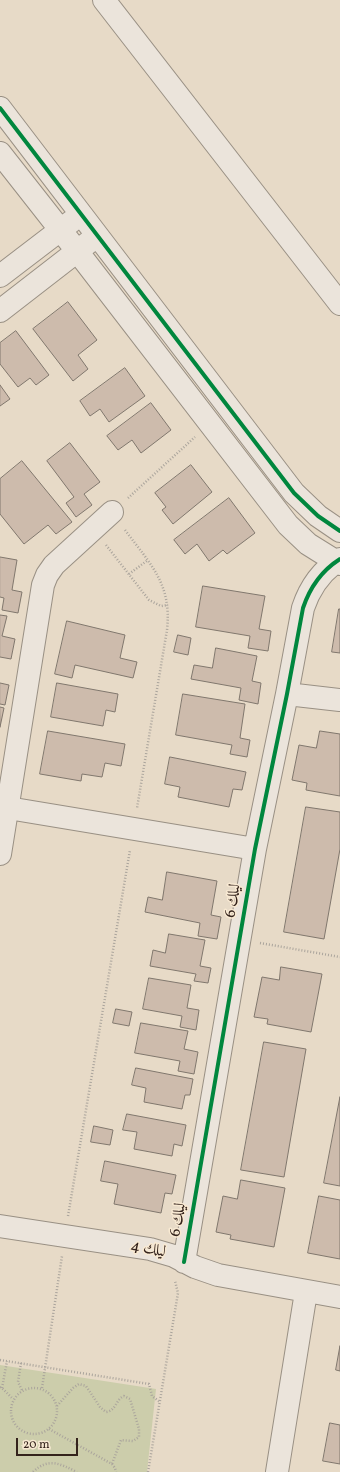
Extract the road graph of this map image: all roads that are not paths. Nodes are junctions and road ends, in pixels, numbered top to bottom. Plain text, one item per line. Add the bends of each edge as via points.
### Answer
1 (104, 0) edge
2 (0, 108) edge
3 (0, 152) edge
4 (81, 214) junction
5 (60, 230) junction
6 (97, 235) junction
7 (77, 251) junction
8 (0, 276) edge
9 (340, 304) edge
10 (0, 311) edge
11 (112, 512) road end
12 (340, 531) edge
13 (338, 562) edge
14 (287, 694) junction
15 (340, 700) edge
16 (8, 808) junction
17 (255, 849) junction
18 (0, 854) edge
19 (0, 1226) edge
20 (179, 1270) junction
21 (306, 1292) junction
22 (340, 1297) edge
23 (277, 1472) edge

1 - 9 street
2 - 4 street
3 - 5 street
4 - 5 street
4 - 6 street
5 - 7 street
5 - 8 street
6 - 7 street
6 - 12 street via 294,493 318,516
7 - 10 street
7 - 13 street via 288,525 308,544
11 - 16 street via 54,566 43,585
13 - 14 street, ليلك 6 via 327,568 319,577 307,597
14 - 15 street
14 - 17 street, ليلك 6
16 - 17 street
16 - 18 street
17 - 20 street, ليلك 6
19 - 20 street, ليلك 4 via 150,1249 174,1256
20 - 21 street, ليلك 4 via 195,1268
21 - 22 street, ليلك 4
21 - 23 street

